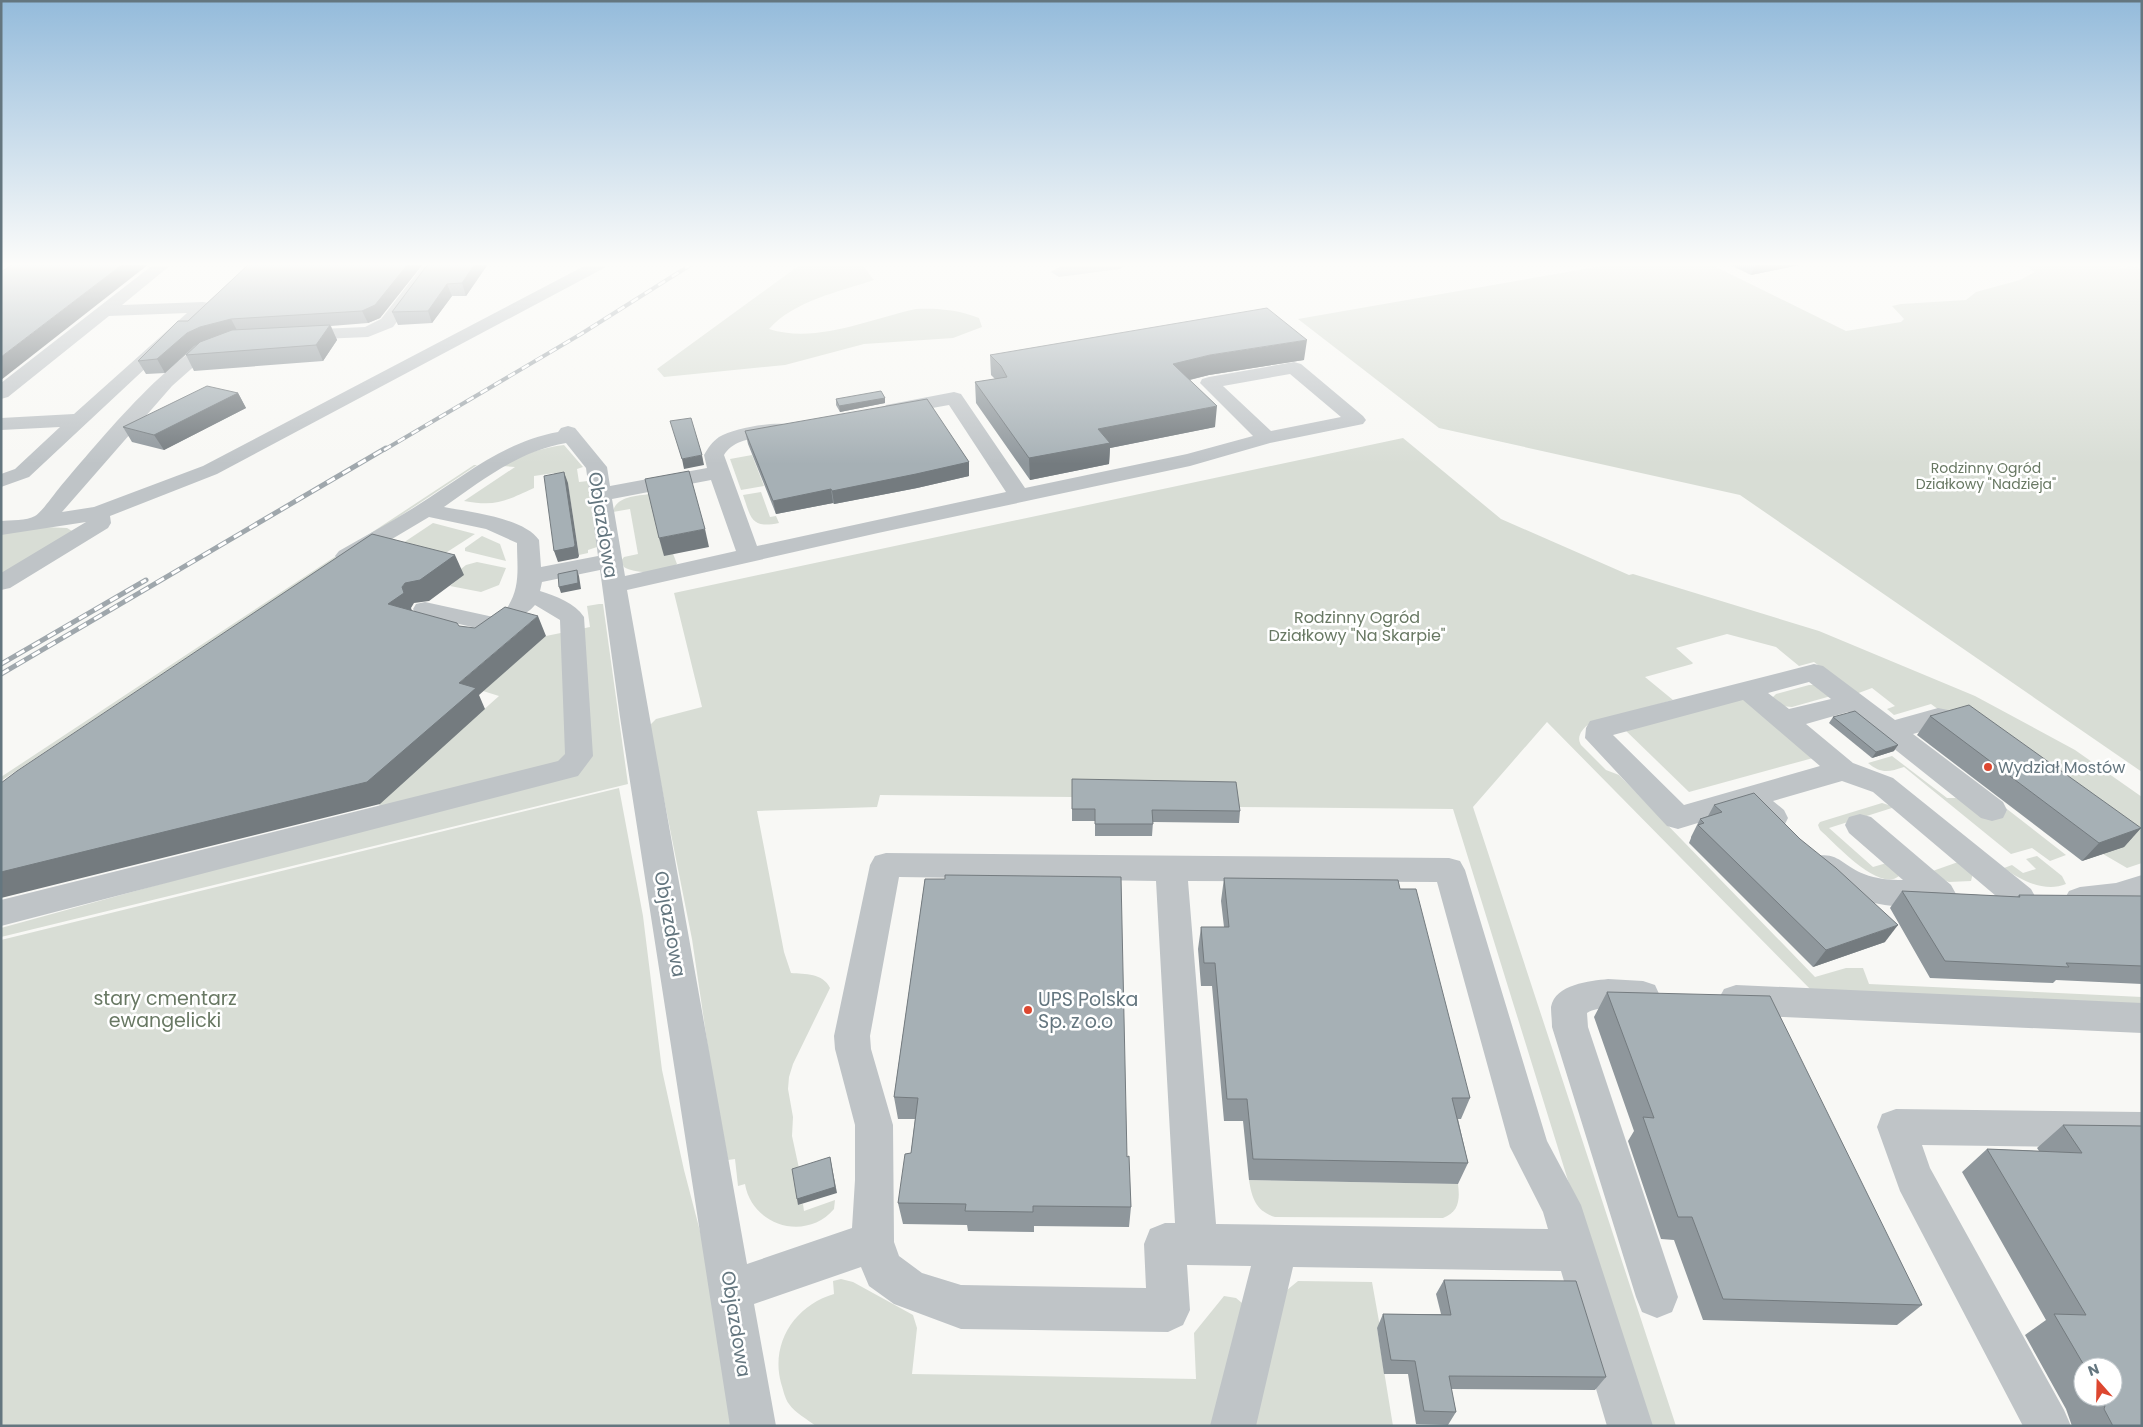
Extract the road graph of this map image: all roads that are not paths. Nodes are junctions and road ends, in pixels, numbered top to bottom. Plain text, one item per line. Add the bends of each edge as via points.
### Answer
1 (80, 331) edge
2 (177, 331) edge
3 (371, 331) edge
4 (474, 331) edge
5 (368, 332) junction
6 (280, 336) edge
7 (238, 339) edge
8 (350, 348) dead end
9 (1, 393) edge
10 (977, 394) edge
11 (954, 398) junction
12 (875, 412) edge
13 (80, 420) junction
14 (1, 424) edge
15 (806, 425) edge
16 (1267, 438) junction
17 (719, 472) junction
18 (1, 481) edge
19 (600, 494) junction
20 (1019, 495) junction
21 (426, 510) junction
22 (99, 513) junction
23 (42, 522) junction
24 (1, 528) edge
25 (749, 555) junction
26 (324, 572) edge
27 (611, 573) junction
28 (1, 583) edge
29 (529, 586) junction
30 (425, 609) dead end
31 (1747, 689) junction
32 (1854, 702) junction
33 (1938, 717) edge
34 (1784, 720) junction
35 (1891, 731) junction
36 (1843, 770) junction
37 (1750, 797) junction
38 (1992, 810) dead end
39 (1860, 825) dead end
40 (1171, 870) junction
41 (2142, 887) edge
42 (1961, 895) junction
43 (2020, 898) junction
44 (1, 913) edge
45 (2142, 1018) edge
46 (2142, 1130) edge
47 (873, 1242) junction
48 (1197, 1244) junction
49 (1277, 1246) junction
50 (1576, 1250) junction
51 (731, 1291) junction
52 (1657, 1297) dead end
53 (753, 1426) edge
54 (1233, 1426) edge
55 (1630, 1426) edge
56 (2048, 1426) edge

1 - 9 street
2 - 13 street
3 - 5 street
4 - 22 street via 210,470
5 - 6 street
5 - 8 street
7 - 23 street via 207,349 185,364 149,400
10 - 11 street
11 - 12 street
11 - 20 street
13 - 14 street
13 - 18 street via 22,474
15 - 17 street via 737,437 722,443 714,455
16 - 16 street via 1303,431 1356,420 1294,368 1208,383
16 - 20 street via 1190,460
17 - 19 street
17 - 25 street
19 - 21 street, Objazdowa via 596,468 568,434 510,453
19 - 27 street, Objazdowa
20 - 25 street
21 - 26 street via 365,544
21 - 29 street via 504,527 522,535 528,540
22 - 23 street
22 - 28 street via 100,524
23 - 24 street
25 - 27 street
27 - 29 street
27 - 51 street, Objazdowa
29 - 30 street via 525,603 488,632
29 - 44 street via 572,617 579,756 568,769
31 - 32 street via 1814,672
31 - 34 street
31 - 37 street via 1600,728 1599,738 1678,818
32 - 34 street
32 - 35 street
33 - 35 street
34 - 36 street
35 - 38 street
36 - 37 street
36 - 43 street via 1883,785
37 - 42 street via 1838,877 1856,887 1881,892
39 - 42 street
40 - 47 street via 886,865 852,1036 874,1125
40 - 48 street
40 - 50 street via 1449,870 1529,1146 1561,1204
41 - 43 street via 2118,896 2084,900
42 - 43 street
45 - 52 street via 1608,994 1586,996 1569,1006 1570,1027
46 - 56 street via 1896,1127 1914,1177
47 - 48 street via 884,1271 909,1289 961,1307 1168,1310 1165,1244
47 - 51 street
48 - 49 street
49 - 50 street
49 - 54 street
50 - 55 street
51 - 53 street, Objazdowa

